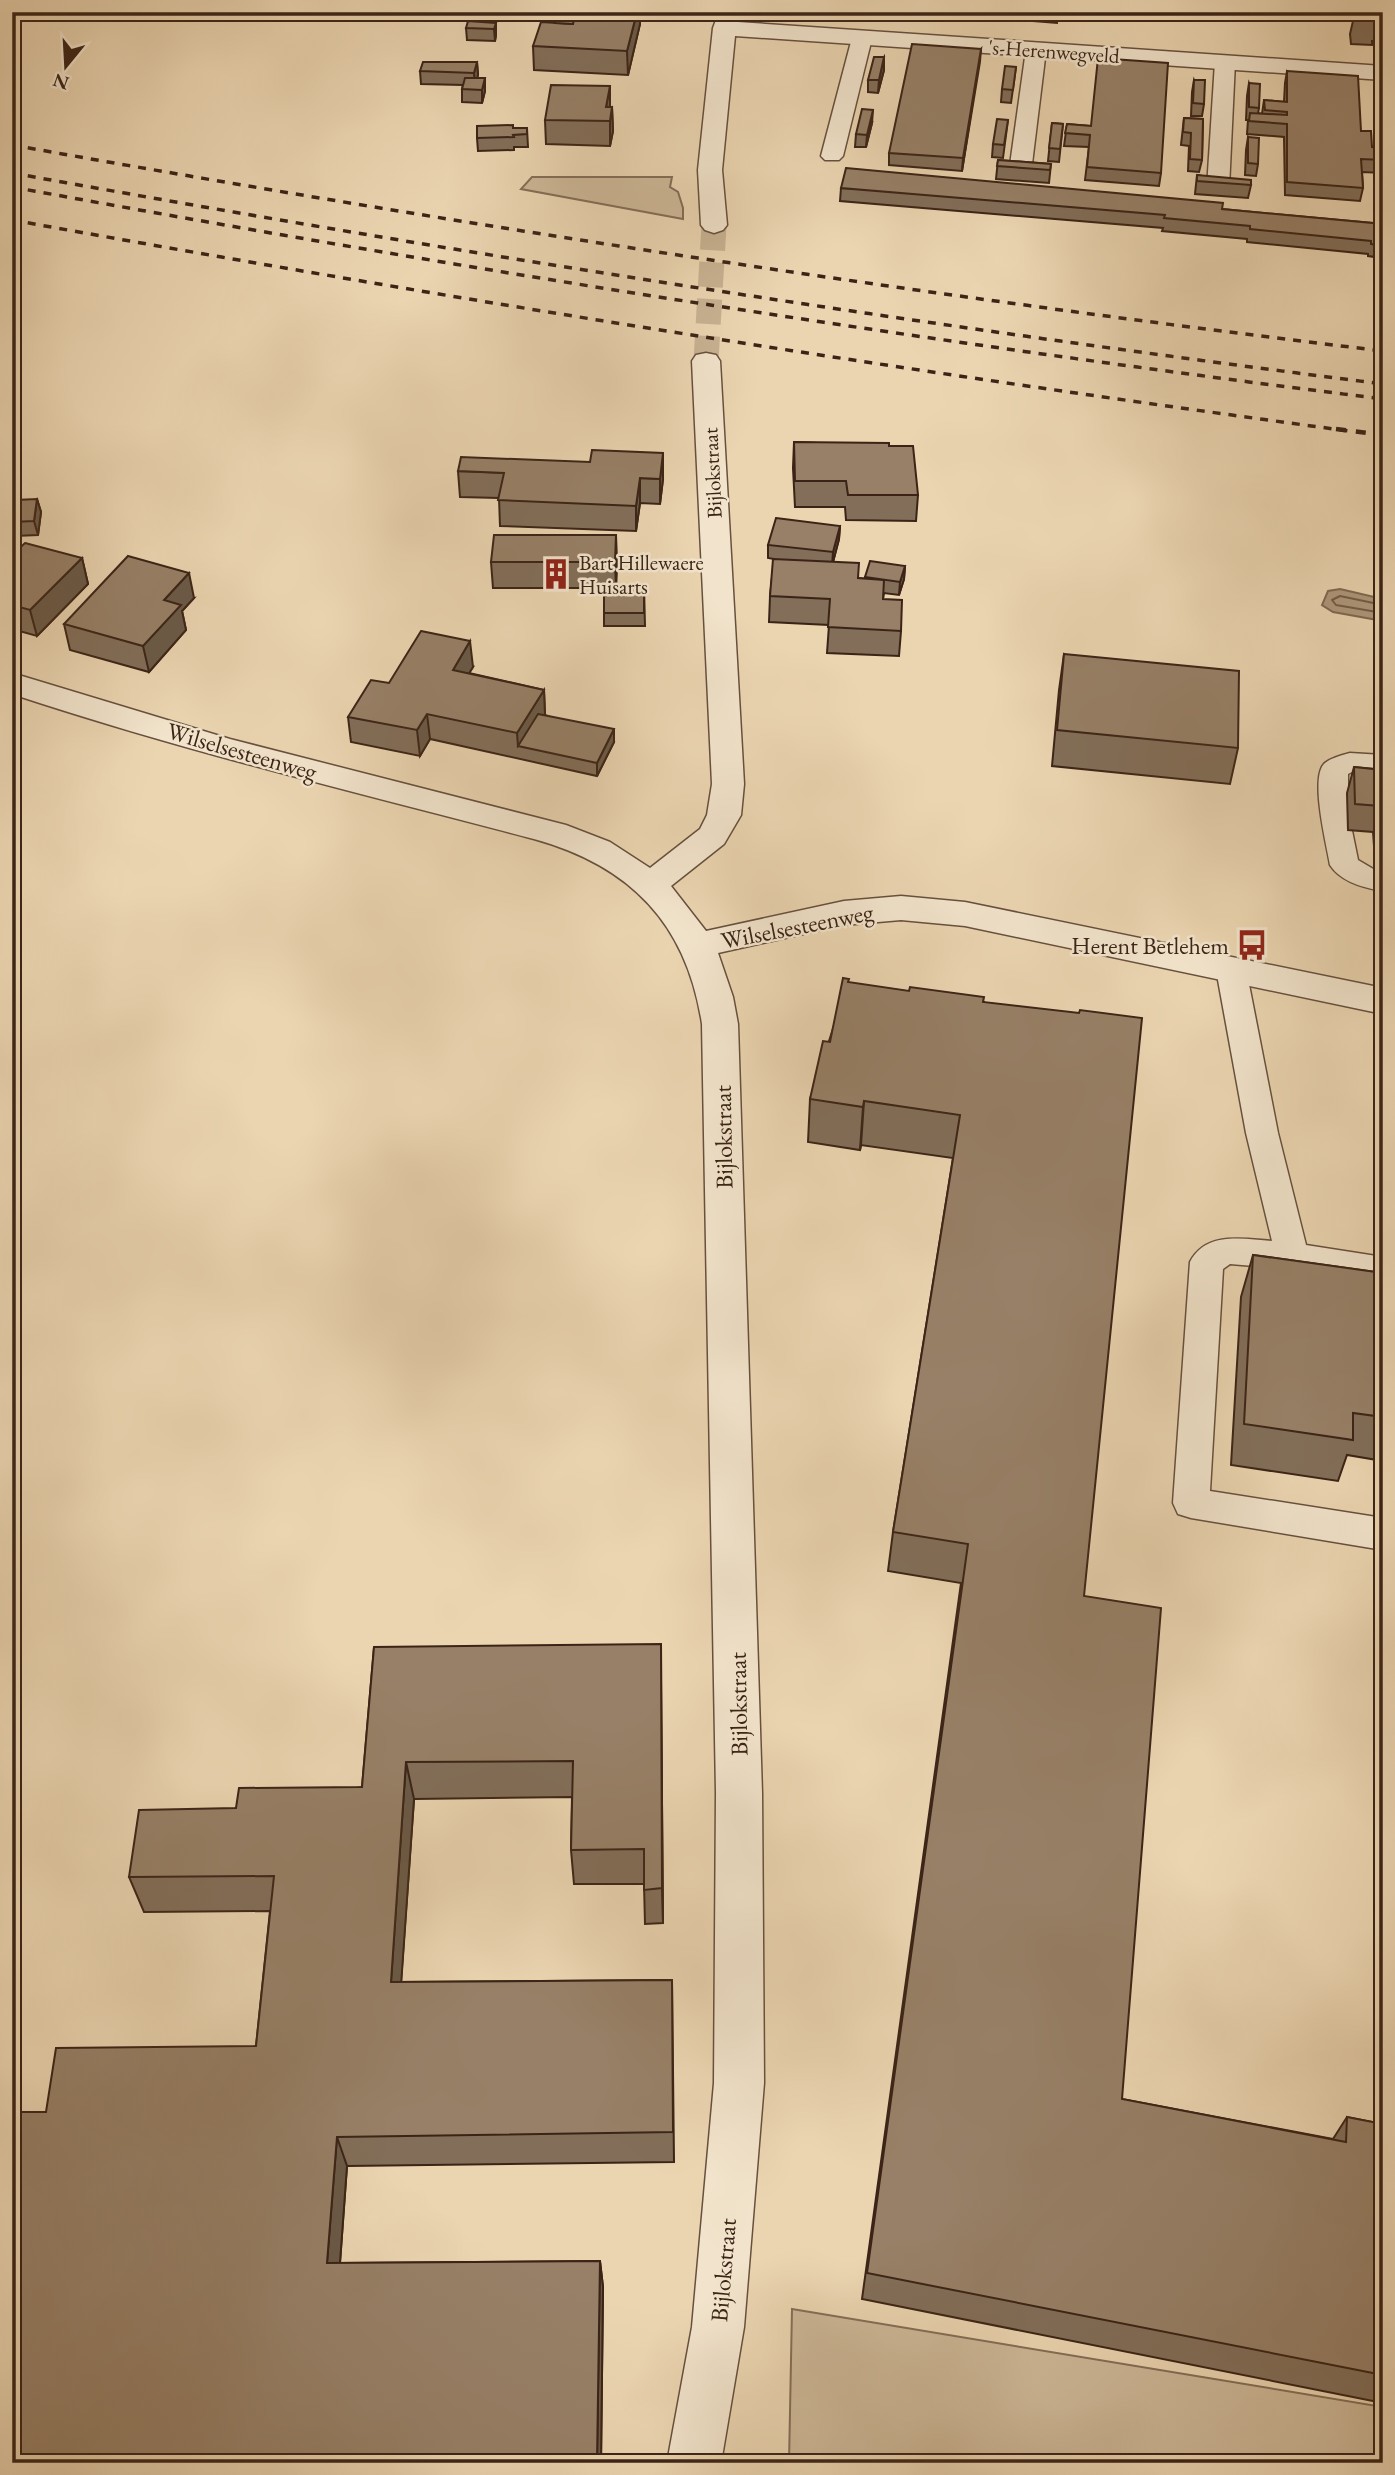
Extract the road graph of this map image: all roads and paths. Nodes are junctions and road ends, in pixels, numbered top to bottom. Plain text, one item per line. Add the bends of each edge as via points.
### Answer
1 (727, 20) edge
2 (862, 38) junction
3 (1036, 50) junction
4 (1224, 62) junction
5 (1383, 73) edge
6 (832, 156) dead end
7 (1020, 172) edge
8 (1218, 188) edge
9 (713, 225) tunnel mouth
10 (706, 361) tunnel mouth
11 (12, 683) edge
12 (1383, 764) edge
13 (1383, 881) edge
14 (649, 886) junction
15 (699, 945) junction
16 (1231, 969) junction
17 (1383, 1001) edge
18 (1292, 1256) junction
19 (1383, 1270) edge
20 (1383, 1534) edge
21 (694, 2463) edge

1 - 2 street, 's-Herenwegveld
1 - 9 street via 710,170
2 - 3 street, 's-Herenwegveld
2 - 6 lane
3 - 4 street, 's-Herenwegveld
3 - 7 lane
4 - 5 street, 's-Herenwegveld
4 - 8 lane
10 - 14 street, Bijlokstraat via 728,784 724,815 712,836
11 - 14 street, Wilselsesteenweg via 343,779 537,828 612,858
12 - 13 lane via 1350,762 1334,770 1334,811 1345,865 1368,879
14 - 15 street, Wilselsesteenweg
15 - 16 street, Wilselsesteenweg via 844,913 901,908 965,914
15 - 21 street, Bijlokstraat via 718,1002 720,1024 740,1793 739,2083 718,2327
16 - 17 street, Wilselsesteenweg
16 - 18 lane via 1262,1133
18 - 19 lane
18 - 20 lane via 1225,1251 1207,1262 1191,1503

